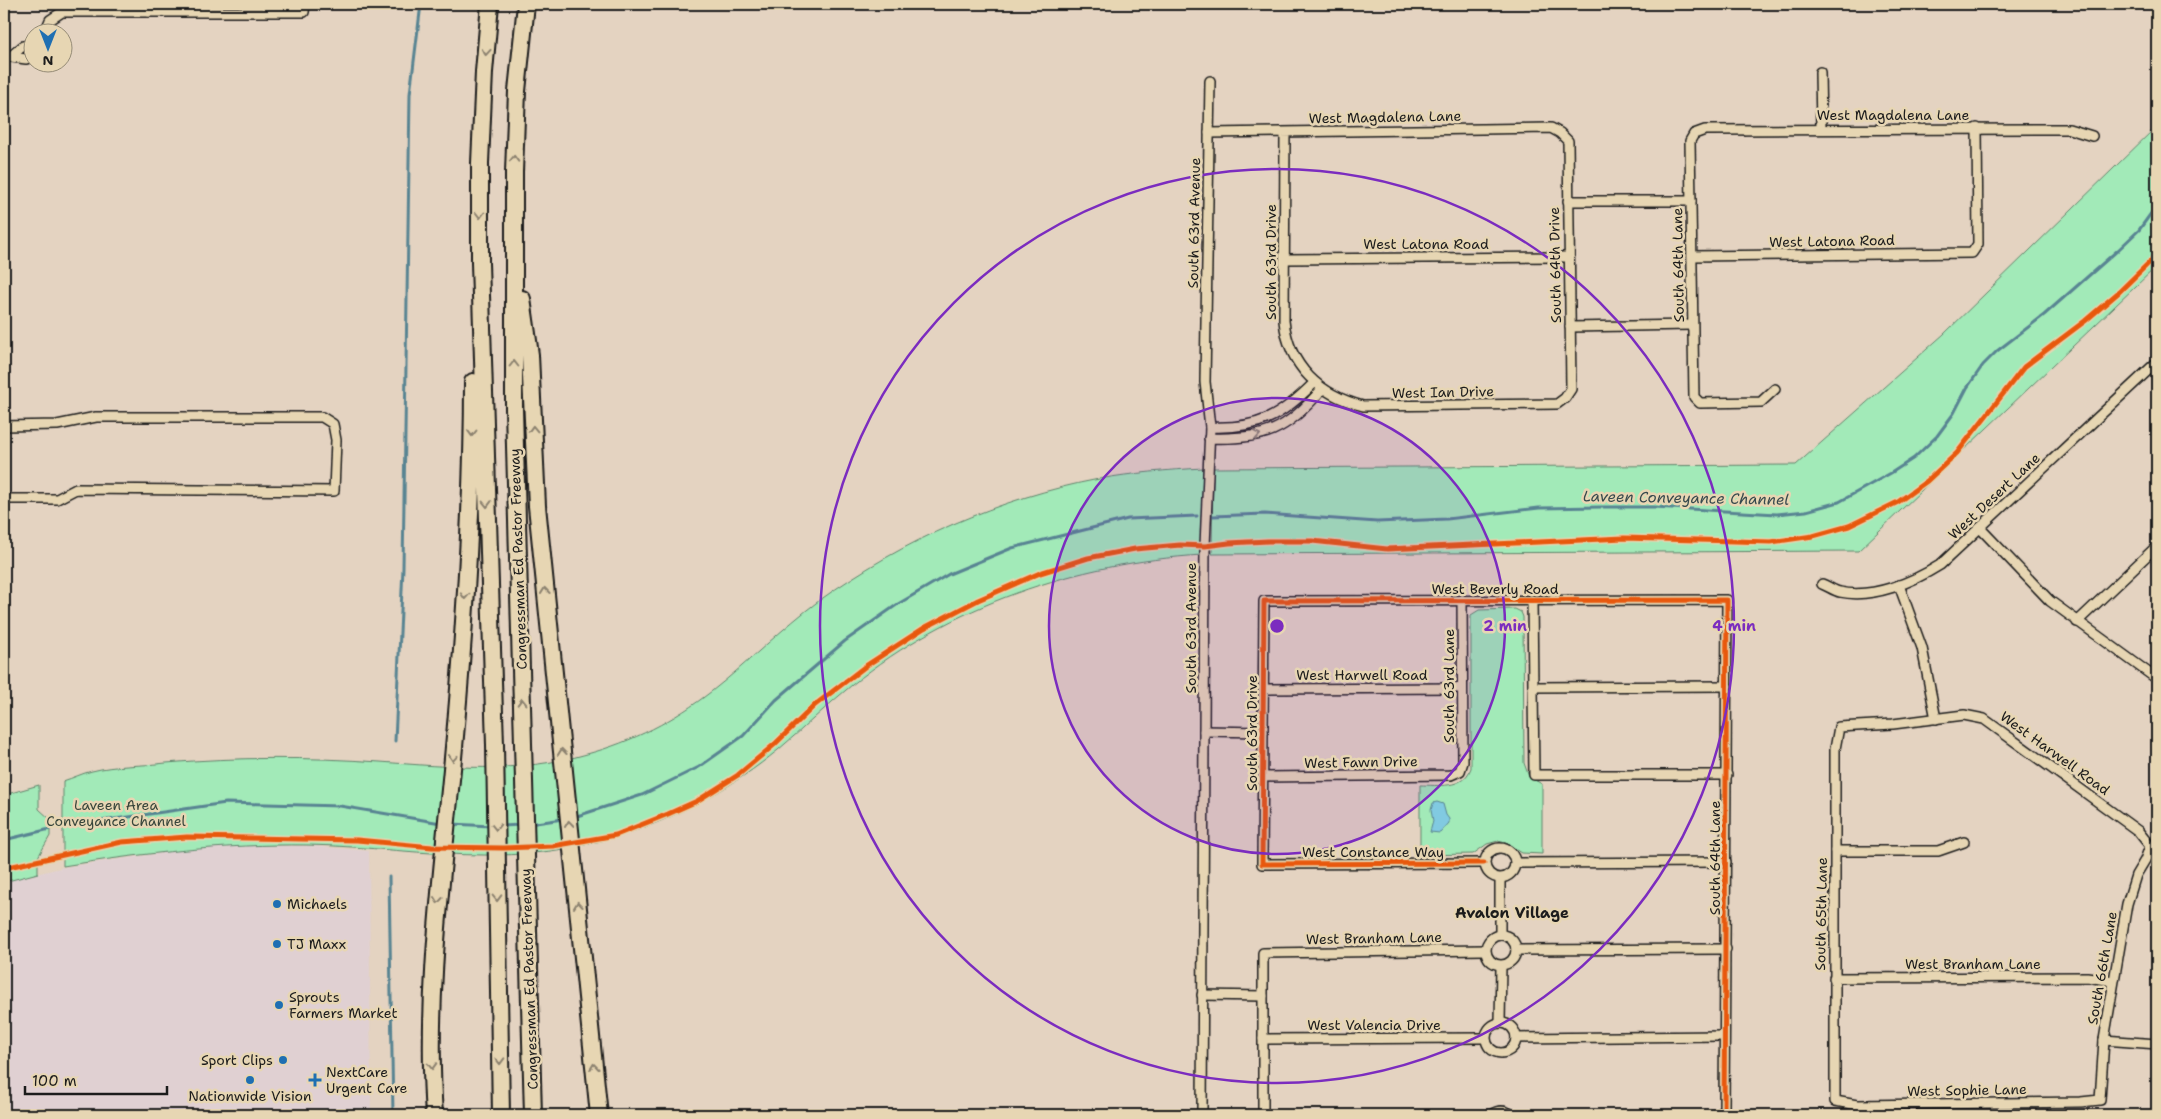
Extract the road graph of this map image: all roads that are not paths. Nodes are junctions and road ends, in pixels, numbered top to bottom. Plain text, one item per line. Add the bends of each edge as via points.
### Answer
1 (305, 4) edge
2 (490, 4) edge
3 (526, 4) edge
4 (149, 8) edge
5 (49, 22) edge
6 (22, 47) edge
7 (7, 56) edge
8 (22, 58) edge
9 (1820, 72) dead end
10 (1210, 81) dead end
11 (1821, 128) junction
12 (1977, 128) junction
13 (1209, 133) junction
14 (1285, 133) junction
15 (1560, 133) joint
16 (1694, 134) joint
17 (2092, 136) dead end
18 (1568, 201) junction
19 (1691, 201) junction
20 (1692, 256) junction
21 (1568, 257) junction
22 (1285, 259) junction
23 (514, 260) junction
24 (480, 263) junction
25 (1692, 325) junction
26 (1570, 327) junction
27 (2157, 362) edge
28 (1314, 382) junction
29 (1322, 389) junction
30 (1775, 389) dead end
31 (1565, 398) joint
32 (4, 426) edge
33 (1210, 427) junction
34 (1209, 438) junction
35 (4, 499) edge
36 (1980, 528) junction
37 (2157, 546) edge
38 (1822, 584) dead end
39 (1899, 585) junction
40 (1462, 600) junction
41 (1532, 600) junction
42 (1727, 600) joint
43 (1264, 601) joint
44 (2077, 622) junction
45 (2157, 679) edge
46 (1727, 686) junction
47 (1532, 687) junction
48 (1462, 688) junction
49 (1263, 689) junction
50 (1936, 719) junction
51 (1839, 727) joint
52 (1204, 731) junction
53 (1263, 732) junction
54 (1460, 771) joint
55 (1727, 775) junction
56 (1263, 777) junction
57 (1964, 842) dead end
58 (2150, 846) joint
59 (1835, 851) junction
60 (1726, 862) junction
61 (1484, 863) junction
62 (1516, 863) junction
63 (1262, 864) joint
64 (1500, 878) junction
65 (1500, 935) junction
66 (1726, 949) junction
67 (1485, 950) junction
68 (1516, 950) junction
69 (1500, 966) junction
70 (1834, 978) junction
71 (2113, 981) junction
72 (1202, 995) junction
73 (1263, 996) junction
74 (1500, 1022) junction
75 (1724, 1036) junction
76 (1485, 1038) junction
77 (1516, 1038) junction
78 (1263, 1039) junction
79 (2104, 1040) junction
80 (2157, 1044) edge
81 (2100, 1100) joint
82 (1835, 1101) joint
83 (434, 1115) edge
84 (501, 1115) edge
85 (533, 1115) edge
86 (599, 1115) edge
87 (1202, 1115) edge
88 (1263, 1115) edge
89 (1491, 1115) edge
90 (1512, 1115) edge
91 (1724, 1115) edge

1 - 4 street via 304,12
2 -> 24 highway, Congressman Ed Pastor Freeway via 480,162
23 -> 3 highway, Congressman Ed Pastor Freeway via 517,90
4 - 5 street via 62,12
6 - 7 street
7 - 8 street
9 - 11 street
10 - 13 street, South 63rd Avenue
11 - 12 street, West Magdalena Lane
11 - 16 street, West Magdalena Lane via 1705,130
12 - 17 street, West Magdalena Lane via 2069,129
12 - 20 street, West Latona Road via 1978,244 1972,253
13 - 14 street, West Magdalena Lane
13 - 33 street, South 63rd Avenue via 1205,382
14 - 15 street, West Magdalena Lane via 1551,128
14 - 22 street, South 63rd Drive
15 - 18 street, South 64th Drive via 1568,141
16 - 19 street, South 64th Lane via 1690,140
18 - 19 street
18 - 21 street, South 64th Drive
19 - 20 street, South 64th Lane
20 - 25 street, South 64th Lane
21 - 22 street, West Latona Road
21 - 26 street, South 64th Drive
22 - 28 street, South 63rd Drive via 1286,338 1293,354
85 -> 23 highway, Congressman Ed Pastor Freeway via 514,409
86 -> 23 highway via 537,506 530,355
24 -> 83 highway via 473,308 468,560 431,1017
24 -> 84 highway, Congressman Ed Pastor Freeway via 496,805
25 - 26 street
25 - 30 street, South 64th Lane via 1694,397 1700,403 1761,402
26 - 31 street, South 64th Drive via 1571,389
27 - 36 street, West Desert Lane
28 - 29 street, West Ian Drive
28 - 33 street via 1284,410 1269,419 1238,426
29 - 31 street, West Ian Drive via 1363,406 1557,404
34 -> 29 street via 1232,439 1276,430 1304,410
32 - 35 street via 57,425 96,418 322,417 333,424 336,440 334,491 76,490 57,499
33 - 34 street, South 63rd Avenue
34 - 52 street, South 63rd Avenue
36 - 39 street, West Desert Lane via 1940,564
36 - 44 street via 2050,601
37 - 44 street
38 - 39 street, West Desert Lane via 1839,592 1868,592
39 - 50 street via 1922,648
40 - 41 street, West Beverly Road
40 - 43 street, West Beverly Road
40 - 48 street, South 63rd Lane
41 - 42 street, West Beverly Road
41 - 47 street
42 - 46 street, South 64th Lane
43 - 49 street, South 63rd Drive
44 - 45 street
46 - 47 street
46 - 55 street, South 64th Lane
47 - 55 street via 1534,775
48 - 49 street, West Harwell Road
48 - 54 street, South 63rd Lane via 1463,762
49 - 53 street, South 63rd Drive
50 - 51 street, West Harwell Road
50 - 58 street, West Harwell Road via 1964,715 1984,719 2138,830
51 - 59 street, South 65th Lane via 1835,749
52 - 53 street
52 - 72 street, South 63rd Avenue
53 - 56 street, South 63rd Drive
54 - 56 street, West Fawn Drive via 1451,775
55 - 60 street, South 64th Lane
56 - 63 street, South 63rd Drive
57 - 59 street via 1938,852
58 - 71 street, South 66th Lane via 2136,875
59 - 70 street, South 65th Lane
60 - 62 street
60 - 66 street, South 64th Lane
61 - 62 street via 1490,852 1502,848 1513,855
61 - 63 street, West Constance Way
61 - 64 street via 1487,872
62 - 64 street via 1512,872
64 - 65 street
65 - 67 street via 1488,941
65 - 68 street via 1513,940
66 - 68 street
66 - 75 street, South 64th Lane
67 - 69 street via 1488,959
67 - 73 street, West Branham Lane via 1263,953
68 - 69 street via 1510,963
69 - 74 street
70 - 71 street, West Branham Lane via 2086,977
70 - 82 street, South 65th Lane
71 - 79 street, South 66th Lane
72 - 73 street
72 - 87 street, South 63rd Avenue
73 - 78 street
74 - 76 street via 1488,1029
74 - 77 street via 1513,1028
75 - 77 street
75 - 91 street, South 64th Lane
76 - 77 street via 1489,1048 1498,1053 1512,1048
76 - 78 street, West Valencia Drive
78 - 88 street
79 - 80 street
79 - 81 street, South 66th Lane
81 - 82 street, West Sophie Lane via 1866,1105
89 - 90 street via 1504,1111

